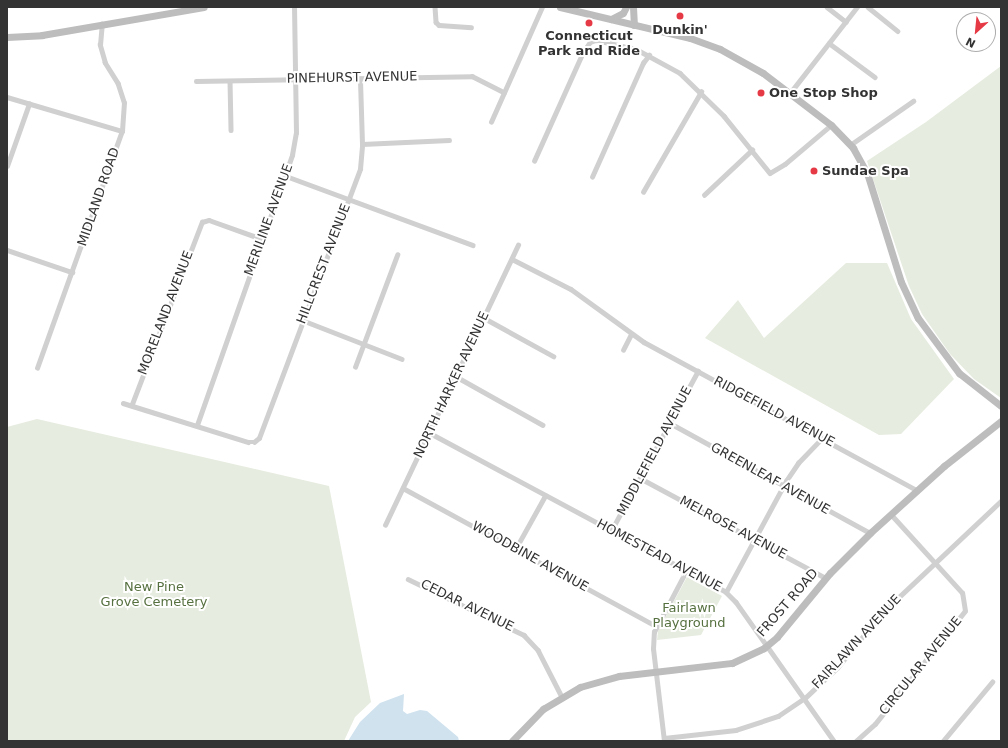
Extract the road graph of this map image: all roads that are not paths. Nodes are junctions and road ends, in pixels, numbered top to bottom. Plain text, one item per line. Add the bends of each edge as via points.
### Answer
1 (204, 7) edge
2 (294, 7) edge
3 (435, 7) edge
4 (542, 7) edge
5 (560, 7) edge
6 (626, 7) edge
7 (633, 7) edge
8 (827, 7) edge
9 (857, 7) edge
10 (868, 7) edge
11 (610, 19) junction
12 (846, 22) junction
13 (102, 24) junction
14 (634, 25) junction
15 (471, 27) dead end
16 (898, 31) dead end
17 (7, 37) edge
18 (830, 43) junction
19 (650, 55) junction
20 (875, 77) dead end
21 (360, 79) junction
22 (296, 80) junction
23 (196, 81) dead end
24 (230, 81) junction
25 (504, 92) junction
26 (701, 92) junction
27 (790, 93) junction
28 (7, 97) edge
29 (913, 101) dead end
30 (29, 104) junction
31 (491, 122) dead end
32 (831, 125) junction
33 (231, 130) dead end
34 (122, 131) junction
35 (449, 140) dead end
36 (362, 144) junction
37 (850, 145) junction
38 (752, 150) junction
39 (534, 161) dead end
40 (7, 166) edge
41 (286, 176) junction
42 (592, 177) dead end
43 (643, 192) dead end
44 (704, 195) dead end
45 (349, 200) junction
46 (262, 239) junction
47 (472, 245) dead end
48 (518, 246) dead end
49 (7, 250) edge
50 (397, 255) dead end
51 (512, 259) junction
52 (72, 272) junction
53 (486, 319) junction
54 (302, 320) junction
55 (632, 334) junction
56 (363, 345) junction
57 (623, 350) dead end
58 (554, 356) dead end
59 (402, 359) dead end
60 (355, 367) dead end
61 (37, 368) dead end
62 (698, 371) junction
63 (457, 377) junction
64 (123, 403) dead end
65 (132, 404) junction
66 (1001, 406) edge
67 (1001, 421) edge
68 (670, 423) junction
69 (543, 424) dead end
70 (197, 425) junction
71 (430, 433) junction
72 (822, 438) junction
73 (640, 478) junction
74 (783, 487) junction
75 (403, 488) junction
76 (917, 490) junction
77 (544, 496) junction
78 (1001, 501) edge
79 (891, 514) junction
80 (385, 525) dead end
81 (611, 531) junction
82 (870, 533) junction
83 (754, 539) junction
84 (516, 548) junction
85 (935, 561) junction
86 (686, 571) junction
87 (408, 578) dead end
88 (826, 578) junction
89 (726, 592) junction
90 (656, 626) junction
91 (767, 646) junction
92 (656, 673) junction
93 (992, 682) dead end
94 (562, 697) junction
95 (805, 698) junction
96 (664, 739) edge
97 (512, 741) edge
98 (834, 741) edge
99 (856, 741) edge
100 (943, 741) edge

1 - 13 main road
2 - 22 street, MERILINE AVENUE
3 - 15 street via 436,22 439,25
4 - 25 street
5 - 11 main road
6 - 11 main road via 623,13
7 - 14 main road
8 - 12 street
9 - 12 street
10 - 16 street
11 - 14 main road
12 - 18 street
13 - 17 main road
13 - 34 street, MIDLAND ROAD via 100,45 105,63 118,84 124,103
14 - 27 main road via 720,48 759,70
18 - 20 street
18 - 27 street
19 - 26 street via 680,72
19 - 39 street via 617,44 598,40 590,42 583,52
19 - 42 street via 643,63
21 - 22 street, PINEHURST AVENUE
21 - 25 street, PINEHURST AVENUE via 472,76
21 - 36 street, HILLCREST AVENUE
22 - 24 street, PINEHURST AVENUE
22 - 41 street, MERILINE AVENUE via 296,133
23 - 24 street, PINEHURST AVENUE
24 - 33 street
25 - 31 street
26 - 38 street
26 - 43 street
27 - 32 main road
28 - 30 street
29 - 37 street
30 - 34 street
30 - 40 street
32 - 37 main road
32 - 38 street via 785,164 770,173
34 - 52 street, MIDLAND ROAD
35 - 36 street
36 - 45 street, HILLCREST AVENUE via 360,169
37 - 66 main road via 869,178 901,282 918,318 959,373
38 - 44 street
41 - 45 street
41 - 46 street, MERILINE AVENUE
45 - 47 street
45 - 54 street, HILLCREST AVENUE
46 - 65 street, MORELAND AVENUE via 209,220 202,222
46 - 70 street, MERILINE AVENUE
48 - 51 street, NORTH HARKER AVENUE
49 - 52 street
50 - 56 street
51 - 53 street, NORTH HARKER AVENUE
51 - 55 street, RIDGEFIELD AVENUE via 572,289
52 - 61 street, MIDLAND ROAD
53 - 58 street
53 - 63 street, NORTH HARKER AVENUE
54 - 56 street
54 - 70 street, HILLCREST AVENUE via 259,438 254,442
55 - 57 street
55 - 62 street, RIDGEFIELD AVENUE
56 - 59 street
56 - 60 street
62 - 68 street, MIDDLEFIELD AVENUE
62 - 72 street, RIDGEFIELD AVENUE
63 - 69 street
63 - 71 street, NORTH HARKER AVENUE
64 - 65 street
65 - 70 street
67 - 76 main road, FROST ROAD
68 - 73 street, MIDDLEFIELD AVENUE
68 - 74 street, GREENLEAF AVENUE
71 - 75 street, NORTH HARKER AVENUE
71 - 77 street, HOMESTEAD AVENUE
72 - 74 street via 798,463
72 - 76 street, RIDGEFIELD AVENUE
73 - 81 street, MIDDLEFIELD AVENUE
73 - 83 street, MELROSE AVENUE
74 - 82 street, GREENLEAF AVENUE
74 - 83 street
75 - 80 street, NORTH HARKER AVENUE
75 - 84 street, WOODBINE AVENUE
76 - 79 main road, FROST ROAD
77 - 81 street, HOMESTEAD AVENUE
77 - 84 street
78 - 85 street, FAIRLAWN AVENUE
79 - 82 main road, FROST ROAD
79 - 85 street, CIRCULAR AVENUE
81 - 86 street, HOMESTEAD AVENUE
82 - 88 main road, FROST ROAD
83 - 88 street, MELROSE AVENUE
83 - 89 street
84 - 90 street, WOODBINE AVENUE
85 - 95 street, FAIRLAWN AVENUE via 882,614 837,668
85 - 99 street, CIRCULAR AVENUE via 962,593 965,605 963,616 875,724
86 - 89 street, HOMESTEAD AVENUE
86 - 90 street
87 - 94 street, CEDAR AVENUE via 524,635 538,650
88 - 91 main road, FROST ROAD
89 - 91 street, HOMESTEAD AVENUE
90 - 92 street via 653,649
91 - 92 main road, FROST ROAD via 732,663
91 - 95 street, HOMESTEAD AVENUE
92 - 94 main road, FROST ROAD via 603,680
92 - 96 street
93 - 100 street
94 - 97 main road, FROST ROAD via 543,709
95 - 96 street, FAIRLAWN AVENUE via 778,716 736,730
95 - 98 street, HOMESTEAD AVENUE

